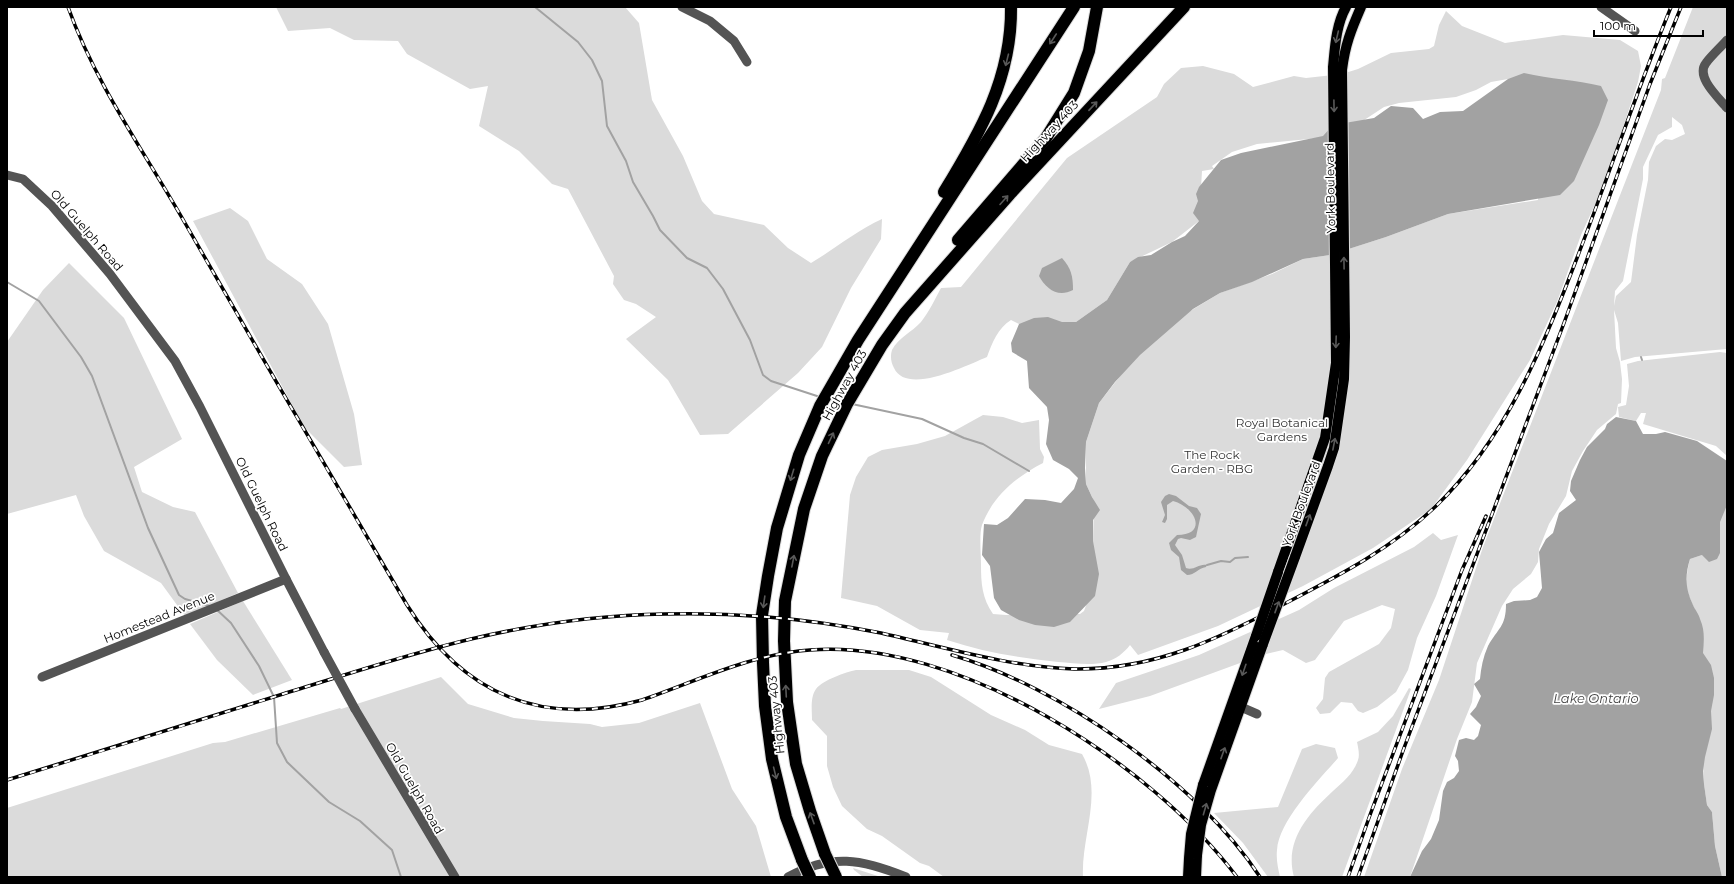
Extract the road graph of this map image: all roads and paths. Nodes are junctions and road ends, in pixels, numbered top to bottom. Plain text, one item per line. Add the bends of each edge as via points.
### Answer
1 (682, 7) edge
2 (1012, 7) edge
3 (1074, 7) edge
4 (1097, 7) edge
5 (1184, 7) edge
6 (1346, 7) edge
7 (1361, 7) edge
8 (1601, 7) edge
9 (1614, 11) edge
10 (1635, 31) dead end
11 (1727, 40) edge
12 (747, 62) dead end
13 (1338, 68) junction
14 (1727, 108) edge
15 (7, 175) edge
16 (922, 292) junction
17 (1340, 303) junction
18 (858, 340) junction
19 (286, 579) junction
20 (1260, 640) junction
21 (42, 677) dead end
22 (1237, 705) junction
23 (1257, 714) dead end
24 (1193, 856) junction
25 (455, 877) edge
26 (788, 877) edge
27 (810, 877) edge
28 (836, 877) edge
29 (906, 877) edge
30 (1188, 877) edge
31 (1196, 877) edge

1 - 12 street via 710,21 734,41
2 -> 18 highway via 1008,55 987,117 970,149 901,259
3 -> 18 highway, Highway 403
4 - 16 highway via 1089,51 1074,93 1046,138 942,260
16 -> 5 highway, Highway 403
6 -> 13 main road, York Boulevard via 1342,13 1335,47
7 - 13 main road, York Boulevard
8 - 9 street
9 - 10 street
11 - 14 street via 1705,64 1703,72 1705,82
13 - 17 main road, York Boulevard
15 - 19 street, Old Guelph Road via 23,179 52,206 110,274 175,361
28 -> 16 highway, Highway 403, bridge via 825,854 796,764 787,702 784,641 786,601 804,509 822,456 847,404 882,345
17 -> 20 main road, York Boulevard, bridge via 1336,362 1325,438 1278,572
20 -> 17 main road, York Boulevard, bridge via 1295,557 1334,448 1344,379
18 -> 27 highway, Highway 403, bridge via 820,406 799,456 777,528 762,615 765,699 772,759 786,817
19 - 21 street, Homestead Avenue
19 - 25 street, Old Guelph Road, bridge via 355,708
20 - 22 main road, York Boulevard
22 - 23 street
22 - 24 main road, York Boulevard, bridge via 1207,788
24 - 30 main road, York Boulevard
24 - 31 main road, York Boulevard
26 - 29 street via 821,863 845,860 876,865

